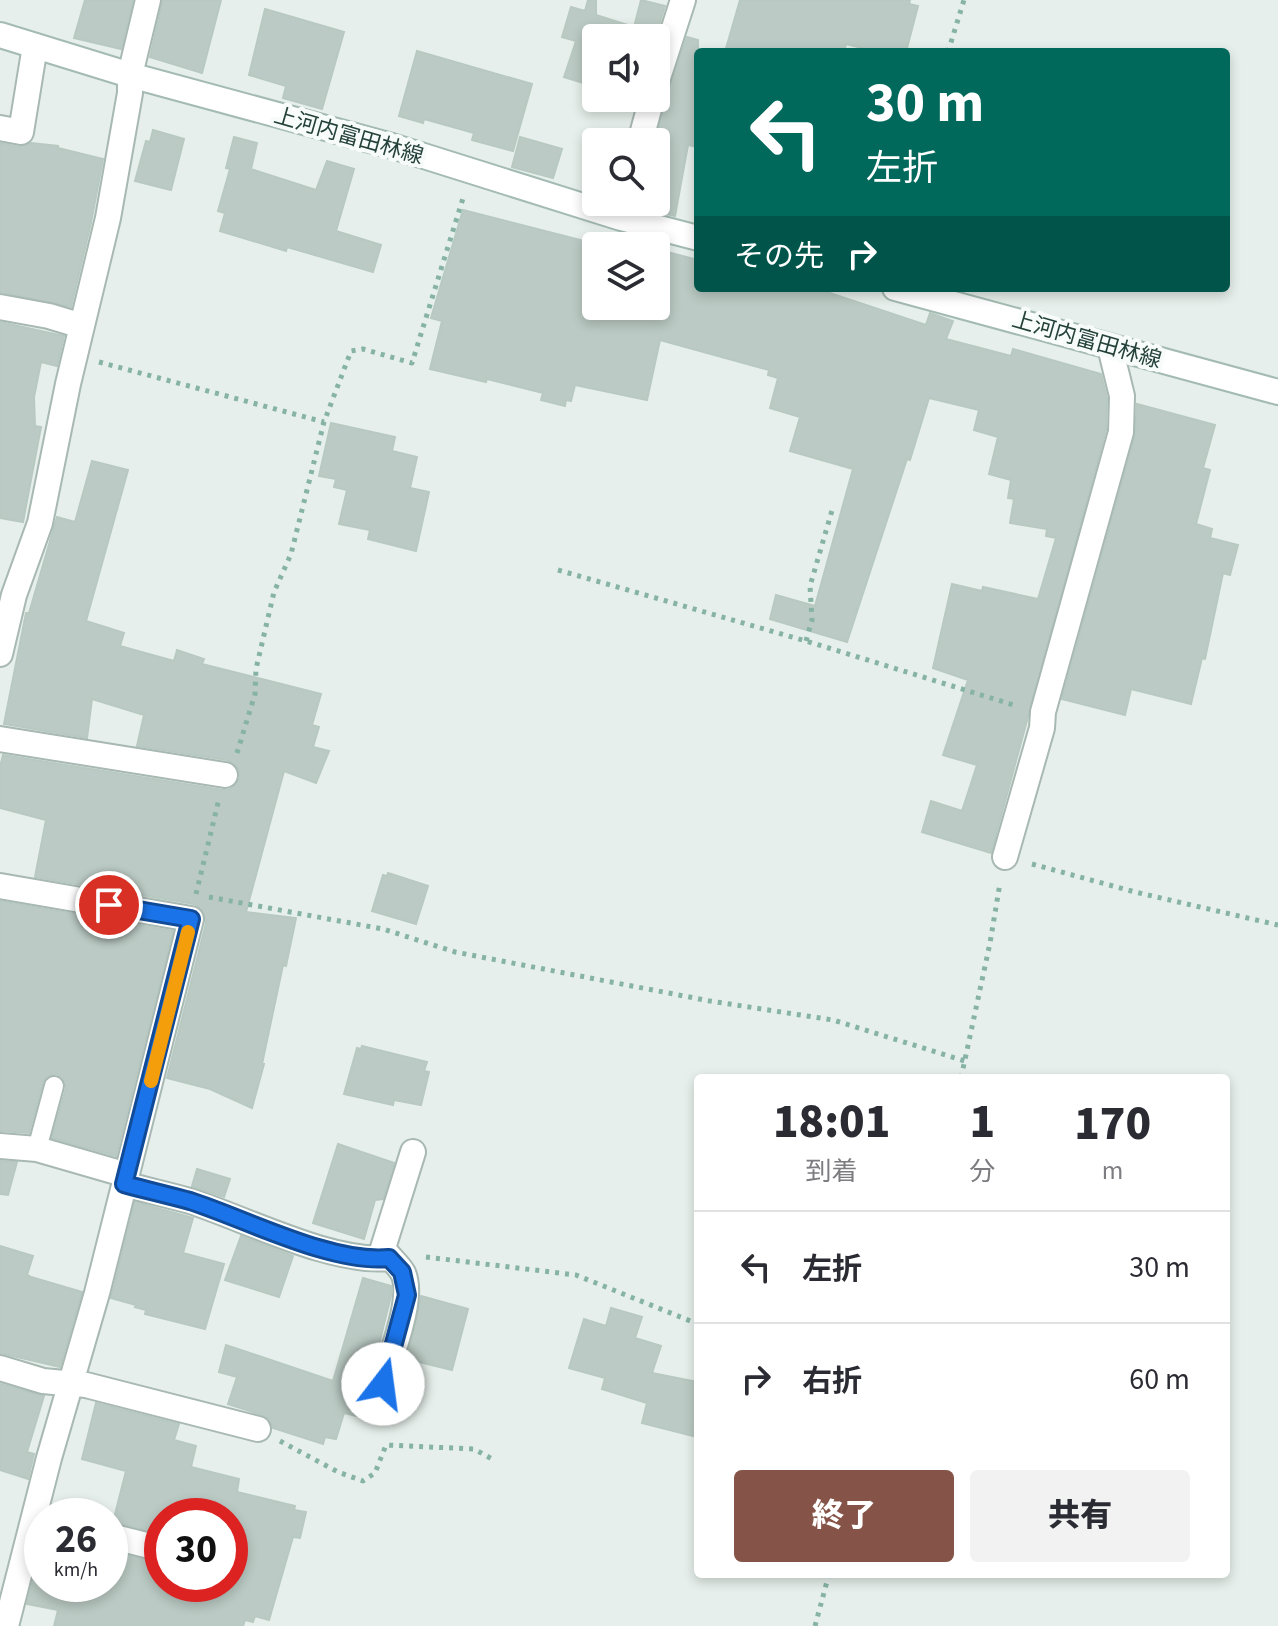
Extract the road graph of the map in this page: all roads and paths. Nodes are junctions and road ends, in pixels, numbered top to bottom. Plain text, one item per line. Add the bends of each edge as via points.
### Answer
1 (148, 0) edge
2 (683, 0) edge
3 (964, 0) edge
4 (0, 35) edge
5 (670, 40) edge
6 (35, 46) junction
7 (949, 48) edge
8 (130, 75) junction
9 (0, 128) edge
10 (471, 171) junction
11 (582, 199) edge
12 (639, 216) edge
13 (694, 237) edge
14 (911, 292) edge
15 (0, 307) edge
16 (82, 326) junction
17 (1110, 347) junction
18 (75, 356) junction
19 (1278, 392) edge
20 (324, 422) junction
21 (833, 507) dead end
22 (558, 570) dead end
23 (7, 593) edge
24 (806, 641) junction
25 (0, 654) edge
26 (1043, 715) junction
27 (0, 739) edge
28 (225, 775) junction
29 (1005, 857) junction
30 (0, 886) edge
31 (195, 895) junction
32 (191, 919) junction
33 (1278, 925) edge
34 (965, 1061) junction
35 (962, 1074) edge
36 (54, 1086) dead end
37 (0, 1146) edge
38 (37, 1149) junction
39 (413, 1152) dead end
40 (126, 1179) junction
41 (389, 1258) junction
42 (694, 1322) edge
43 (0, 1368) edge
44 (69, 1384) junction
45 (383, 1384) dead end
46 (258, 1429) joint
47 (494, 1460) dead end
48 (42, 1498) edge
49 (24, 1542) edge
50 (9, 1570) edge
51 (828, 1578) edge
52 (6, 1626) edge
53 (815, 1626) edge

1 - 8 street
2 - 5 street
3 - 7 path
4 - 6 street, 上河内富田林線
6 - 8 street, 上河内富田林線
6 - 9 street via 21,132
8 - 10 street, 上河内富田林線
8 - 16 street via 108,218
10 - 11 street, 上河内富田林線
10 - 20 path via 412,363 363,349 351,351
12 - 13 street, 上河内富田林線
14 - 17 street, 上河内富田林線
15 - 16 street
16 - 18 street
17 - 19 street, 上河内富田林線
17 - 26 street via 1122,396 1121,432
18 - 20 path
18 - 23 street via 40,523
20 - 28 path via 291,554 274,592 251,709
21 - 24 path via 810,586 812,620
22 - 24 path
23 - 25 street
24 - 26 path
26 - 29 street
27 - 28 street
28 - 31 path
29 - 33 path
29 - 34 path
30 - 32 street
31 - 32 path
31 - 34 path via 383,929 455,952 833,1020
32 - 40 street
34 - 35 path
36 - 38 lane
37 - 38 street
38 - 40 street
39 - 41 street via 383,1248
40 - 41 street via 353,1257
40 - 44 street
41 - 42 path via 443,1257 576,1275
41 - 45 street via 402,1272 407,1295
43 - 44 street
44 - 46 street
44 - 48 street
46 - 47 path via 363,1481 375,1473 386,1445 474,1449
49 - 50 street
50 - 52 street
51 - 53 path

